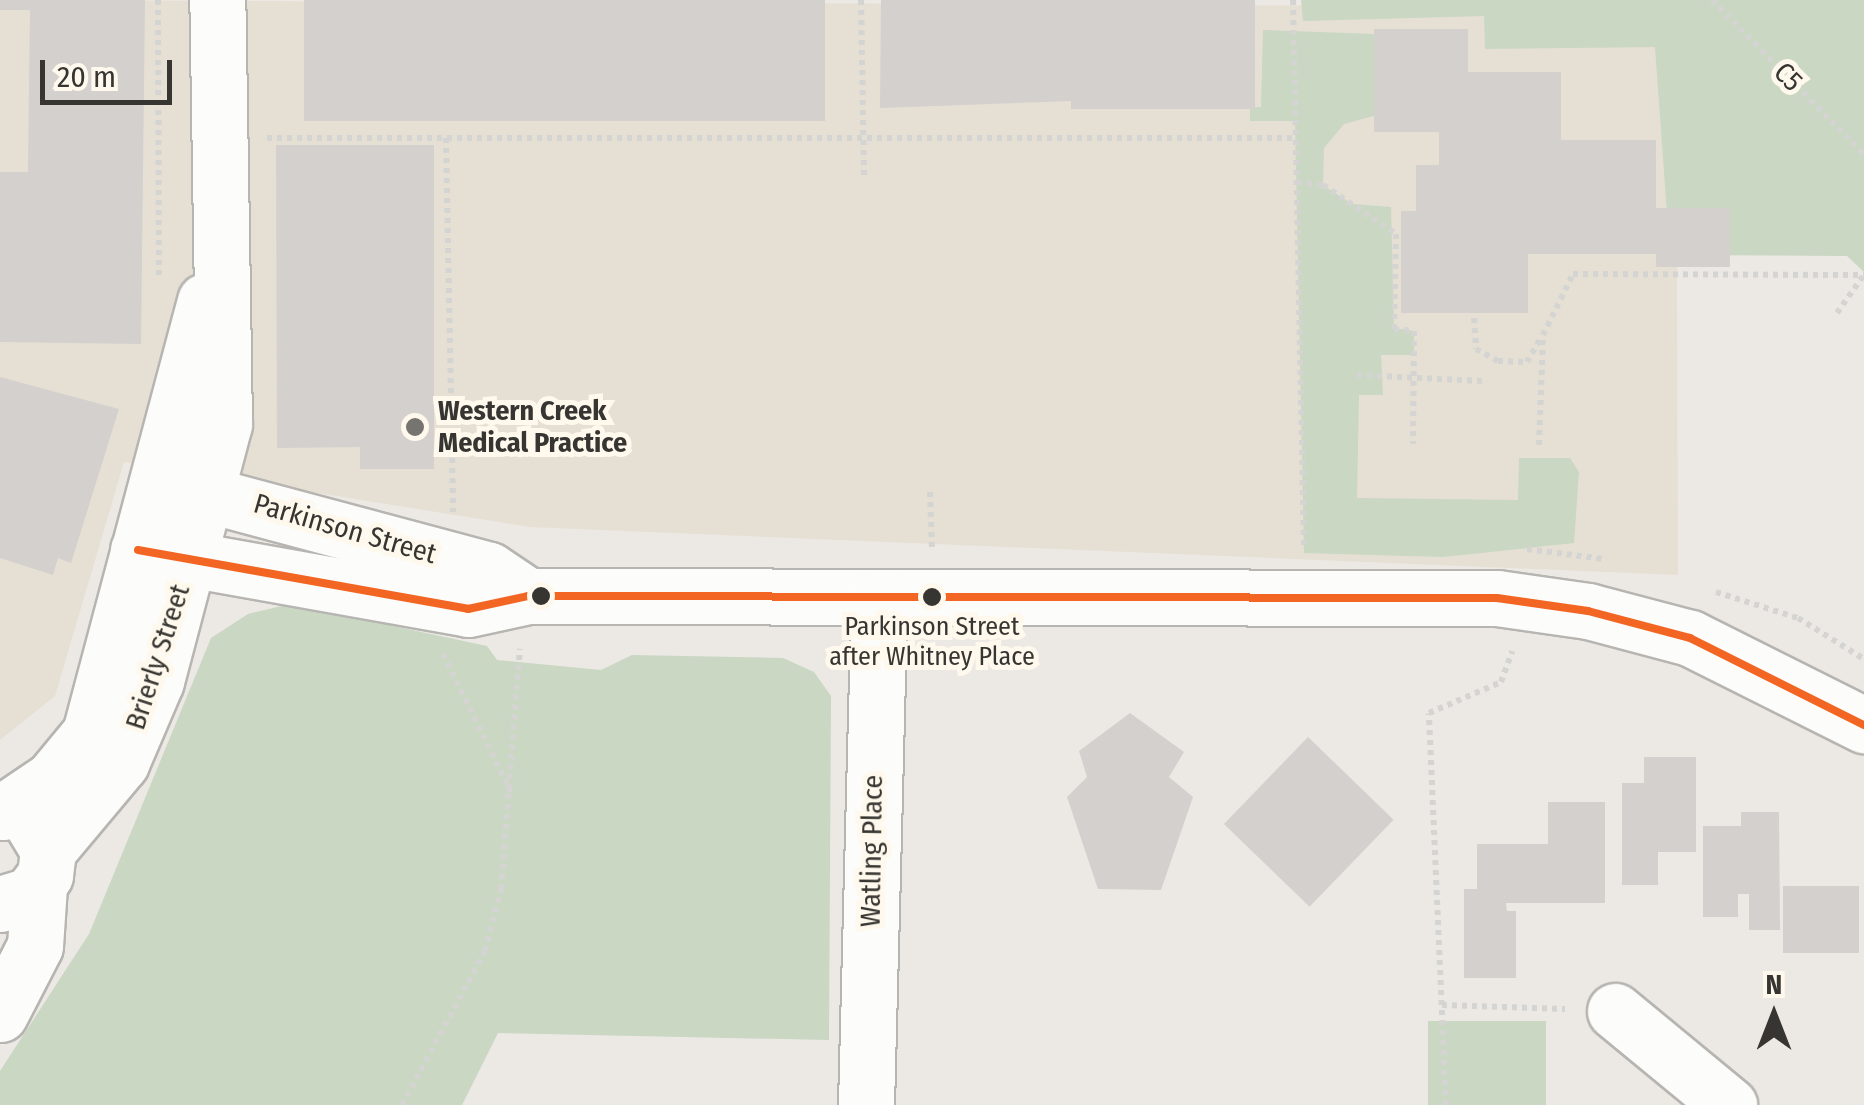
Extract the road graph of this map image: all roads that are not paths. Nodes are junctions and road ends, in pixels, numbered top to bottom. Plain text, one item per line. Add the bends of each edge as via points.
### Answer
1 (217, 0) edge
2 (218, 260) junction
3 (154, 483) junction
4 (207, 490) junction
5 (163, 555) junction
6 (443, 581) junction
7 (878, 597) junction
8 (1864, 725) edge
9 (2, 812) edge
10 (29, 880) edge
11 (1615, 1011) road end
12 (0, 1014) edge
13 (866, 1105) edge
14 (1729, 1105) edge

1 - 2 street, Brierly Street
2 - 3 street, Brierly Street
2 - 4 street, Brierly Street via 224,424
3 - 4 street, Parkinson Street
3 - 5 street, Brierly Street
4 - 5 street, Brierly Street
4 - 6 street, Parkinson Street
5 - 6 street, Parkinson Street
5 - 9 street, Brierly Street via 90,733 52,779
5 - 10 street, Brierly Street via 156,681 121,764
6 - 7 street, Parkinson Street via 468,609 524,619
7 - 8 street, Parkinson Street via 1498,598 1588,611 1690,638
7 - 13 street, Watling Place
9 - 10 street via 38,827
10 - 12 street via 35,946
11 - 14 street

